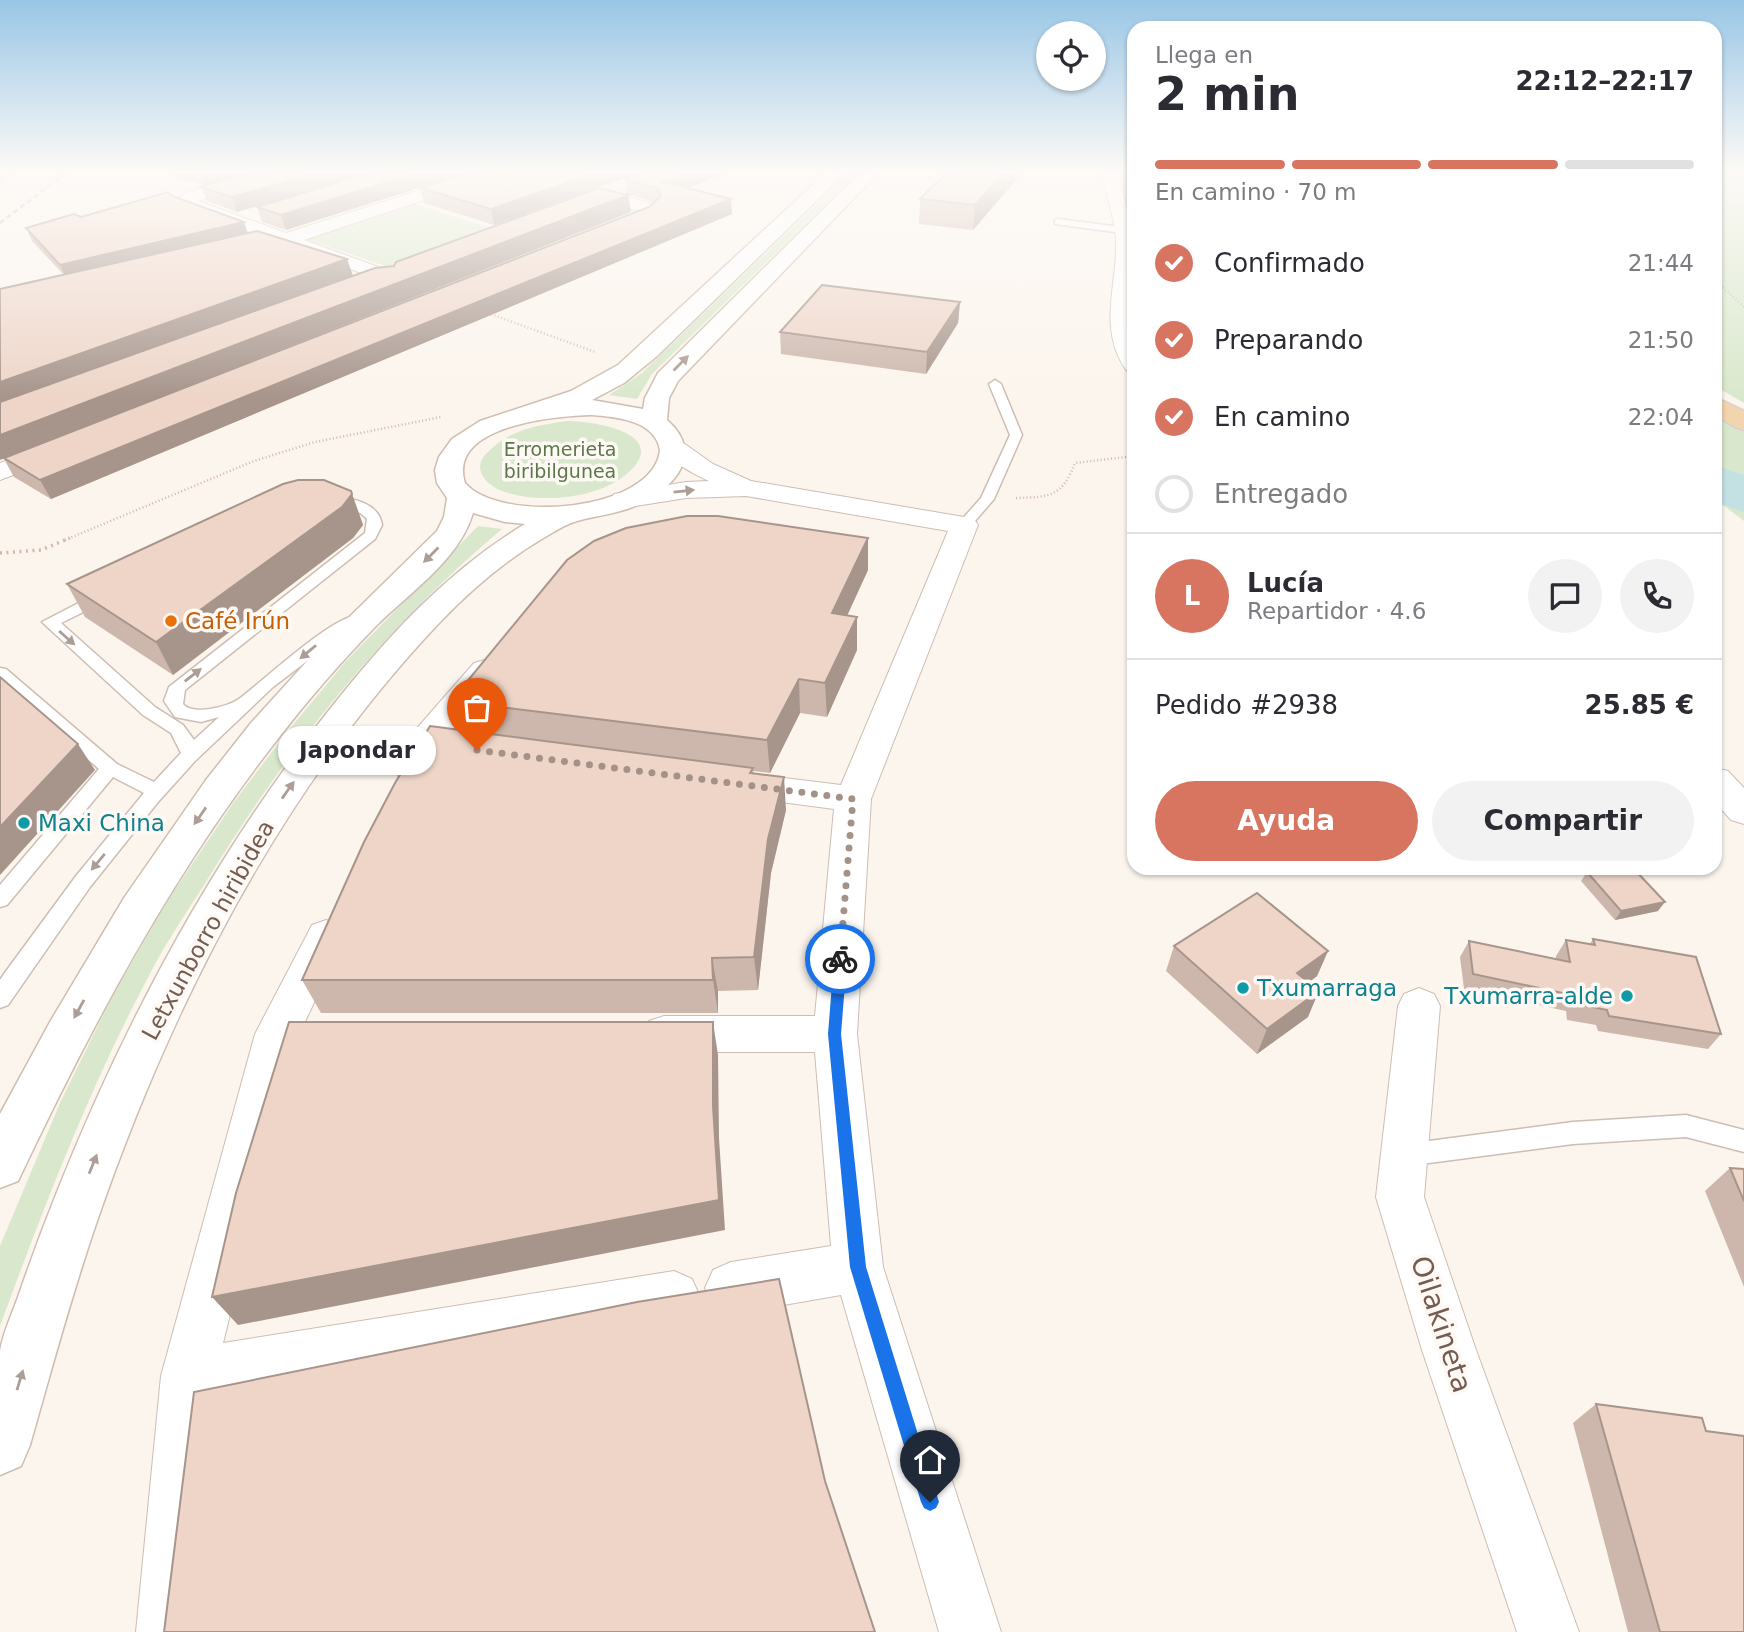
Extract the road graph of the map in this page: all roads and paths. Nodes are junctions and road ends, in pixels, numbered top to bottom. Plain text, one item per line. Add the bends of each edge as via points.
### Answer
1 (299, 246) edge
2 (758, 246) edge
3 (798, 246) edge
4 (1125, 246) edge
5 (407, 266) edge
6 (382, 275) junction
7 (356, 285) edge
8 (1722, 287) edge
9 (444, 297) joint
10 (1744, 307) edge
11 (1127, 348) edge
12 (603, 356) dead end
13 (995, 384) dead end
14 (1722, 408) edge
15 (539, 411) junction
16 (445, 416) dead end
17 (1744, 422) edge
18 (654, 423) junction
19 (76, 442) edge
20 (673, 447) junction
21 (1127, 457) edge
22 (0, 472) edge
23 (746, 488) junction
24 (461, 496) junction
25 (623, 500) junction
26 (312, 503) edge
27 (976, 512) junction
28 (565, 515) junction
29 (0, 553) edge
30 (122, 587) edge
31 (384, 600) junction
32 (513, 637) edge
33 (0, 673) edge
34 (245, 704) junction
35 (423, 743) junction
36 (465, 749) edge
37 (191, 754) junction
38 (110, 768) junction
39 (700, 779) edge
40 (1722, 787) edge
41 (157, 791) junction
42 (853, 799) junction
43 (393, 804) edge
44 (1744, 811) edge
45 (0, 899) edge
46 (344, 901) edge
47 (1, 995) edge
48 (1419, 1006) dead end
49 (626, 1034) edge
50 (835, 1034) junction
51 (1744, 1141) edge
52 (1406, 1155) junction
53 (0, 1166) edge
54 (858, 1267) junction
55 (188, 1376) junction
56 (0, 1445) edge
57 (167, 1632) edge
58 (970, 1632) edge
59 (1548, 1632) edge

1 - 6 street
2 - 15 main road via 625,371 590,392
18 -> 3 main road via 657,398 667,378
4 - 11 street via 1121,333
5 - 6 street
6 - 7 street
6 - 9 street
8 - 10 path
9 - 12 path
13 - 27 lane via 1016,435
14 - 17 main road
15 - 18 main road via 615,410
15 - 24 main road via 484,429 462,444 450,460 448,476
16 - 29 path via 302,446 243,465 41,550
18 - 20 main road
19 - 22 street
20 - 23 street via 704,469
20 - 25 main road via 662,475
21 - 27 path via 1075,463 1068,484 1050,497
25 -> 23 street via 686,490
23 - 27 street
24 - 28 main road via 504,513
24 -> 31 main road via 457,522 449,535
25 - 28 main road
34 -> 26 lane via 201,716 181,713 172,697 178,687 370,536 376,525 364,509 342,500
27 - 42 street
56 -> 28 main road, Letxunborro hiribidea via 42,1304 90,1170 139,1055 238,866 337,723 410,637 494,555
30 -> 37 lane via 50,622 149,711 177,729
31 -> 34 lane via 320,641
31 -> 53 main road via 277,714 167,863 109,954
32 - 35 street
33 - 38 lane
34 - 37 lane
35 - 36 street
35 - 43 street
37 - 41 lane
38 - 41 lane
38 - 45 lane
39 - 42 street
40 - 44 street
41 -> 47 lane via 79,885
42 - 50 street
46 - 55 street
48 - 52 street, Oilakineta
49 - 50 street
50 - 54 street
51 - 52 lane via 1686,1126 1573,1133
52 - 59 street, Oilakineta via 1401,1197 1449,1350
54 - 55 street
54 - 58 street
55 - 57 street

